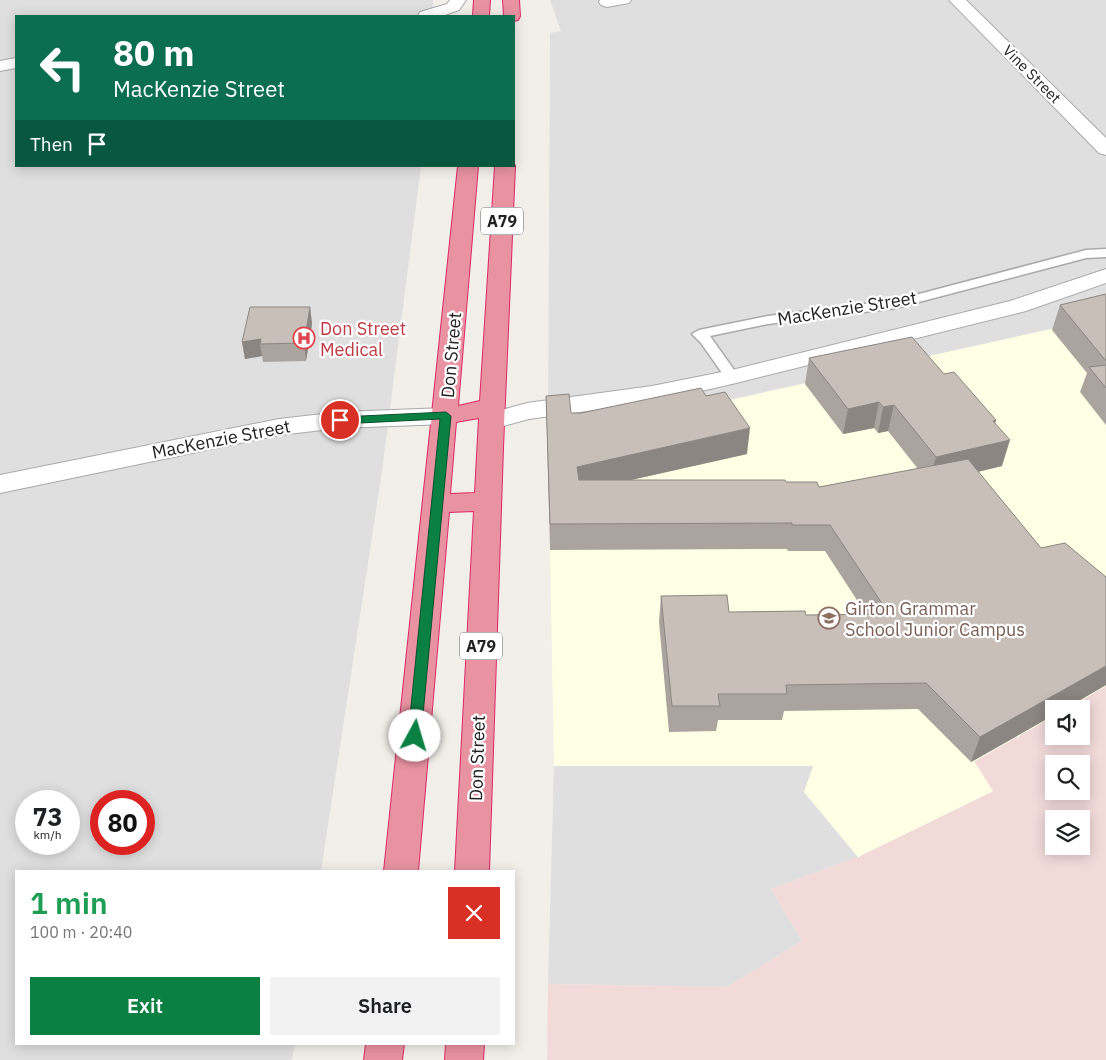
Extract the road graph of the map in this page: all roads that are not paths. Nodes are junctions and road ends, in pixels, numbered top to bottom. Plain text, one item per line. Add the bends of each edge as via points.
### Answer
1 (458, 0) edge
2 (482, 0) edge
3 (511, 0) edge
4 (957, 0) edge
5 (429, 15) edge
6 (481, 15) edge
7 (512, 15) edge
8 (1106, 149) edge
9 (468, 167) edge
10 (505, 167) edge
11 (1106, 253) edge
12 (1106, 276) edge
13 (732, 377) junction
14 (492, 413) junction
15 (446, 416) junction
16 (0, 484) edge
17 (487, 502) junction
18 (437, 503) junction
19 (402, 870) edge
20 (472, 870) edge
21 (385, 1045) edge
22 (465, 1045) edge
23 (383, 1060) edge
24 (464, 1060) edge

1 - 5 street via 453,7
2 - 6 highway
3 - 7 highway
4 - 8 street, Vine Street
9 - 15 highway, Don Street / A79
10 - 14 highway, Don Street / A79
11 - 13 lane, MacKenzie Street via 1086,254 896,304 768,320 699,334
12 - 13 street, MacKenzie Street via 984,315
13 - 14 street, MacKenzie Street via 652,394
14 - 15 highway via 477,411
14 - 17 highway, Don Street / A79
15 - 16 street, MacKenzie Street via 279,427
15 - 18 highway, Don Street / A79
17 - 18 highway
17 - 20 highway, Don Street / A79
18 - 19 highway, Don Street / A79
21 - 23 highway
22 - 24 highway

